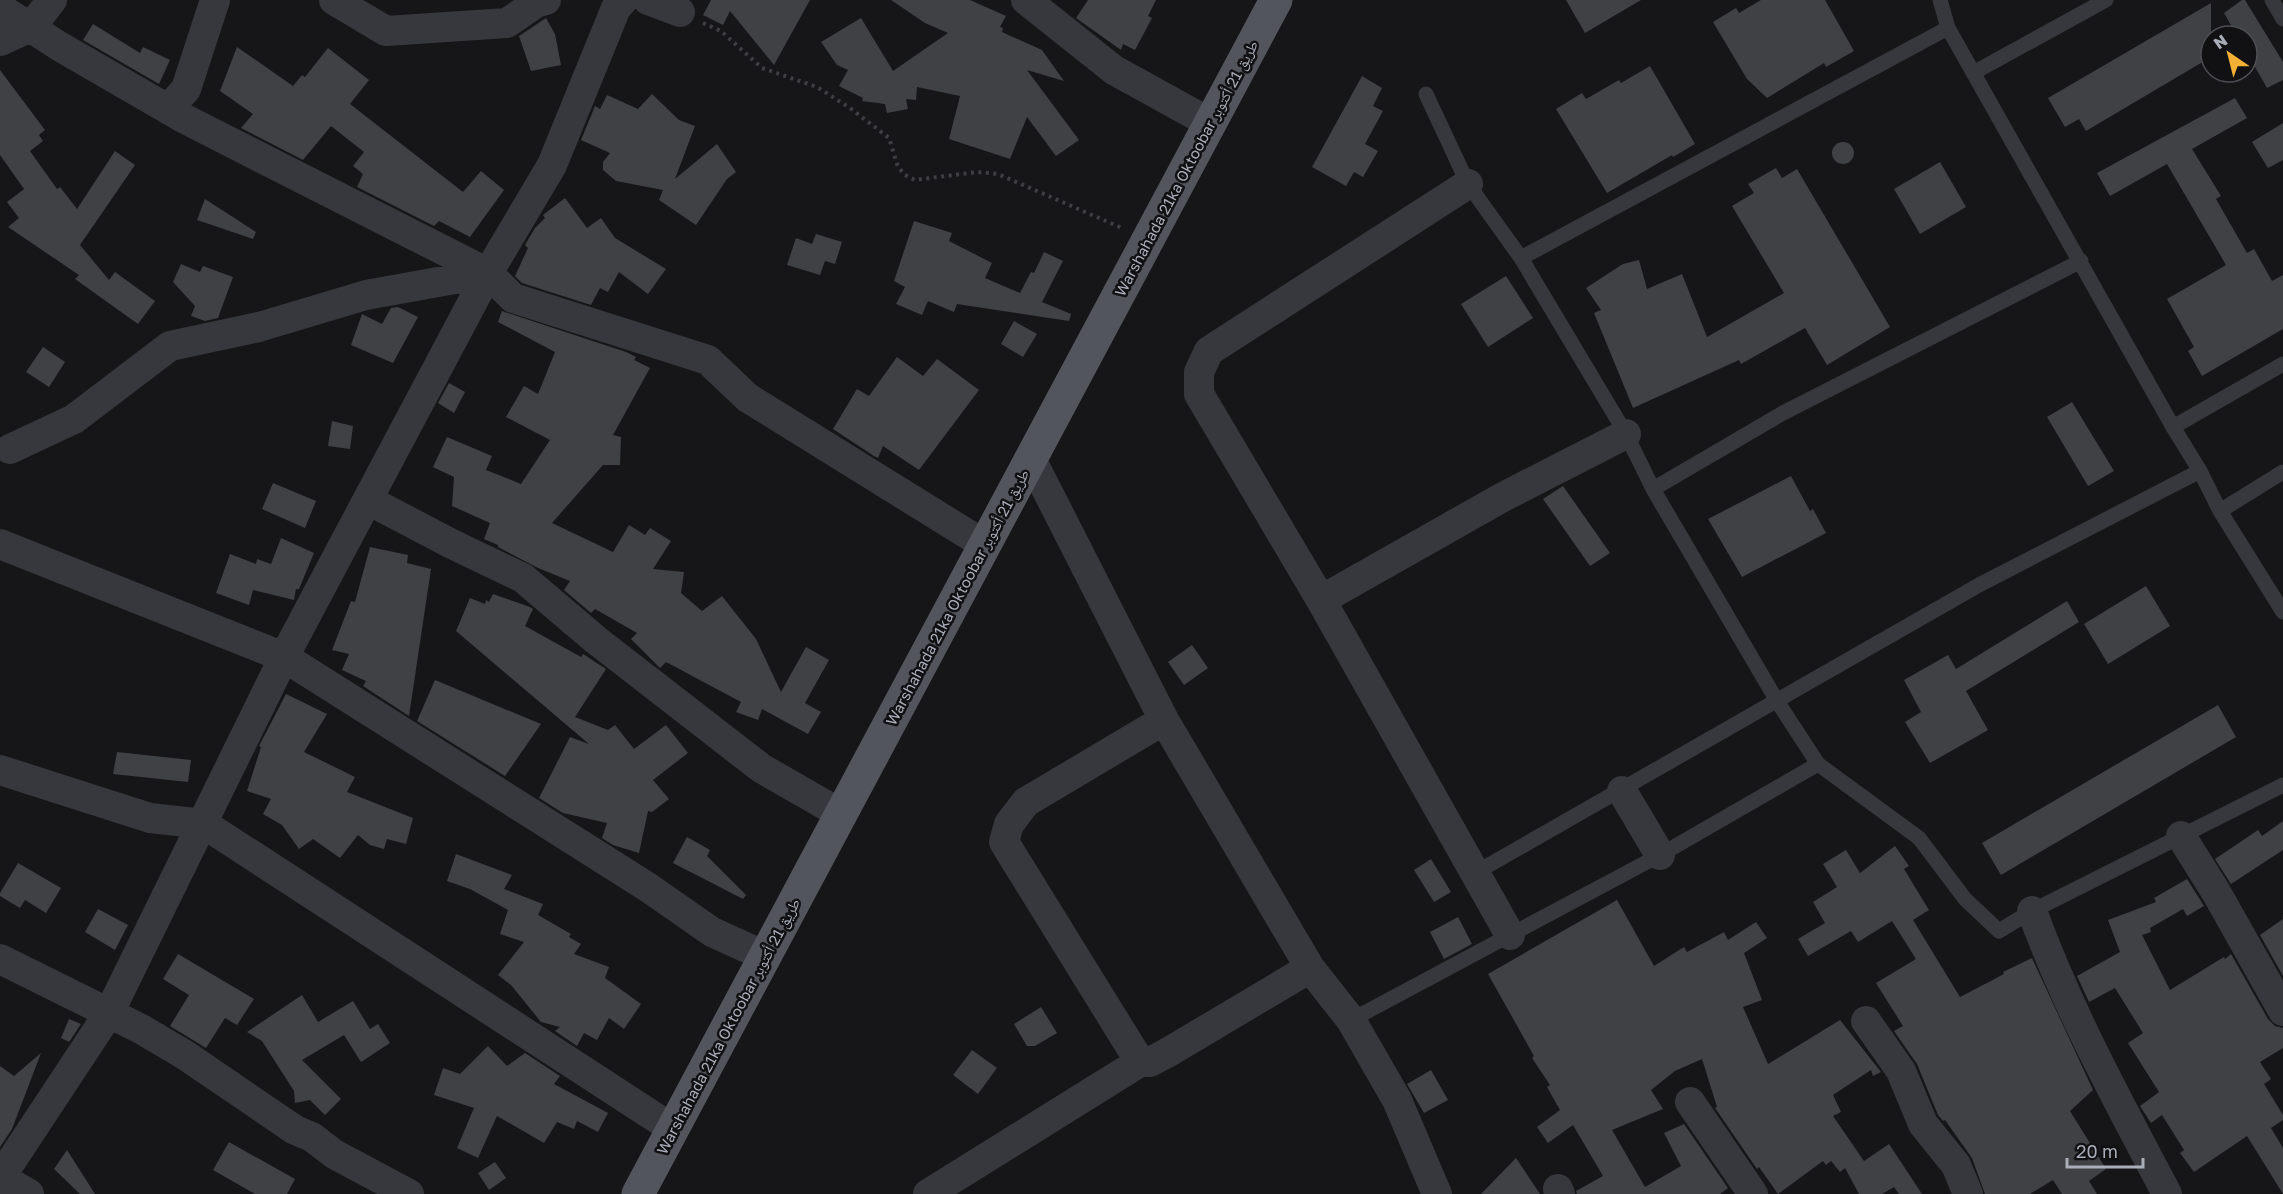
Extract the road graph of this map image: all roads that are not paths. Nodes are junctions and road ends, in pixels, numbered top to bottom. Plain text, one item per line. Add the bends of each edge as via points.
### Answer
1 (52, 0) edge
2 (215, 0) edge
3 (334, 0) edge
4 (546, 0) edge
5 (623, 0) edge
6 (648, 0) edge
7 (1026, 0) edge
8 (1276, 0) edge
9 (1940, 0) edge
10 (2106, 0) edge
11 (2272, 0) edge
12 (0, 8) edge
13 (680, 12) road end
14 (2283, 19) edge
15 (31, 27) junction
16 (1948, 28) junction
17 (0, 41) edge
18 (1973, 73) junction
19 (1426, 94) dead end
20 (168, 109) junction
21 (1210, 123) junction
22 (1468, 184) junction
23 (1521, 258) junction
24 (2081, 261) junction
25 (488, 273) junction
26 (2283, 364) edge
27 (2173, 427) junction
28 (1626, 434) junction
29 (9, 449) dead end
30 (1031, 459) junction
31 (2200, 471) junction
32 (2283, 472) edge
33 (1653, 489) junction
34 (368, 500) junction
35 (2220, 511) junction
36 (0, 544) edge
37 (985, 545) junction
38 (1321, 600) junction
39 (2283, 612) edge
40 (284, 657) junction
41 (1777, 701) junction
42 (1164, 720) junction
43 (1818, 765) junction
44 (0, 770) edge
45 (2283, 785) edge
46 (1622, 791) junction
47 (841, 814) junction
48 (204, 824) junction
49 (2181, 836) junction
50 (1660, 855) junction
51 (1475, 873) junction
52 (2032, 911) junction
53 (1510, 935) junction
54 (765, 956) junction
55 (0, 959) edge
56 (1310, 968) junction
57 (2283, 1011) edge
58 (109, 1013) junction
59 (1351, 1020) junction
60 (1866, 1021) dead end
61 (1140, 1062) junction
62 (1690, 1102) dead end
63 (673, 1129) junction
64 (0, 1177) edge
65 (28, 1194) edge
66 (409, 1194) edge
67 (638, 1194) edge
68 (928, 1194) edge
69 (1437, 1194) edge
70 (1753, 1194) edge
71 (1968, 1194) edge
72 (2167, 1194) edge

1 - 15 street
2 - 20 street via 186,89
3 - 4 street via 386,31 507,23
5 - 25 street via 616,8 552,165
6 - 13 street
7 - 21 street via 1114,70
8 - 21 main road, Warshahada 21ka Oktoobar طريق 21 أكتوبر
9 - 16 lane
10 - 18 lane
11 - 14 lane
12 - 15 street
15 - 17 street
15 - 20 street
16 - 18 lane
16 - 23 lane
18 - 24 lane
19 - 22 lane
20 - 25 street
21 - 30 main road, Warshahada 21ka Oktoobar طريق 21 أكتوبر
22 - 23 lane
22 - 38 street via 1209,351 1199,372 1199,394
23 - 28 lane
24 - 27 lane
24 - 33 lane via 1783,413
25 - 29 street via 366,295 260,327 170,346 74,420
25 - 34 street
25 - 37 street via 513,298 708,360 748,398
26 - 27 lane
27 - 31 lane
28 - 33 lane
28 - 38 street via 1503,497
30 - 37 main road, Warshahada 21ka Oktoobar طريق 21 أكتوبر
30 - 42 street
31 - 35 lane
31 - 41 lane via 1979,585
32 - 35 lane
33 - 41 lane
34 - 40 street
34 - 47 street via 523,578 761,768
35 - 39 lane
36 - 40 street
37 - 47 main road, Warshahada 21ka Oktoobar طريق 21 أكتوبر
38 - 51 street
40 - 48 street
40 - 54 street via 712,932
41 - 43 lane
41 - 46 lane
42 - 56 street
42 - 61 street via 1026,802 1009,824 1004,842
43 - 50 lane
43 - 52 lane via 1919,838 1965,899 1999,931
44 - 48 street via 150,818
45 - 49 lane
46 - 50 street
46 - 51 lane
47 - 54 main road, Warshahada 21ka Oktoobar طريق 21 أكتوبر
48 - 58 street
48 - 63 street
49 - 52 lane
49 - 57 street
50 - 53 lane
51 - 53 street
52 - 72 street via 2092,1051
53 - 59 lane
54 - 63 main road, Warshahada 21ka Oktoobar طريق 21 أكتوبر
55 - 58 street
56 - 59 street
56 - 61 street via 1150,1062
58 - 64 street
58 - 66 street via 185,1055 334,1154
59 - 69 street via 1397,1100
60 - 71 street via 1901,1071 1923,1124 1956,1165
61 - 68 street
62 - 70 street
63 - 67 main road, Warshahada 21ka Oktoobar طريق 21 أكتوبر
64 - 65 street

